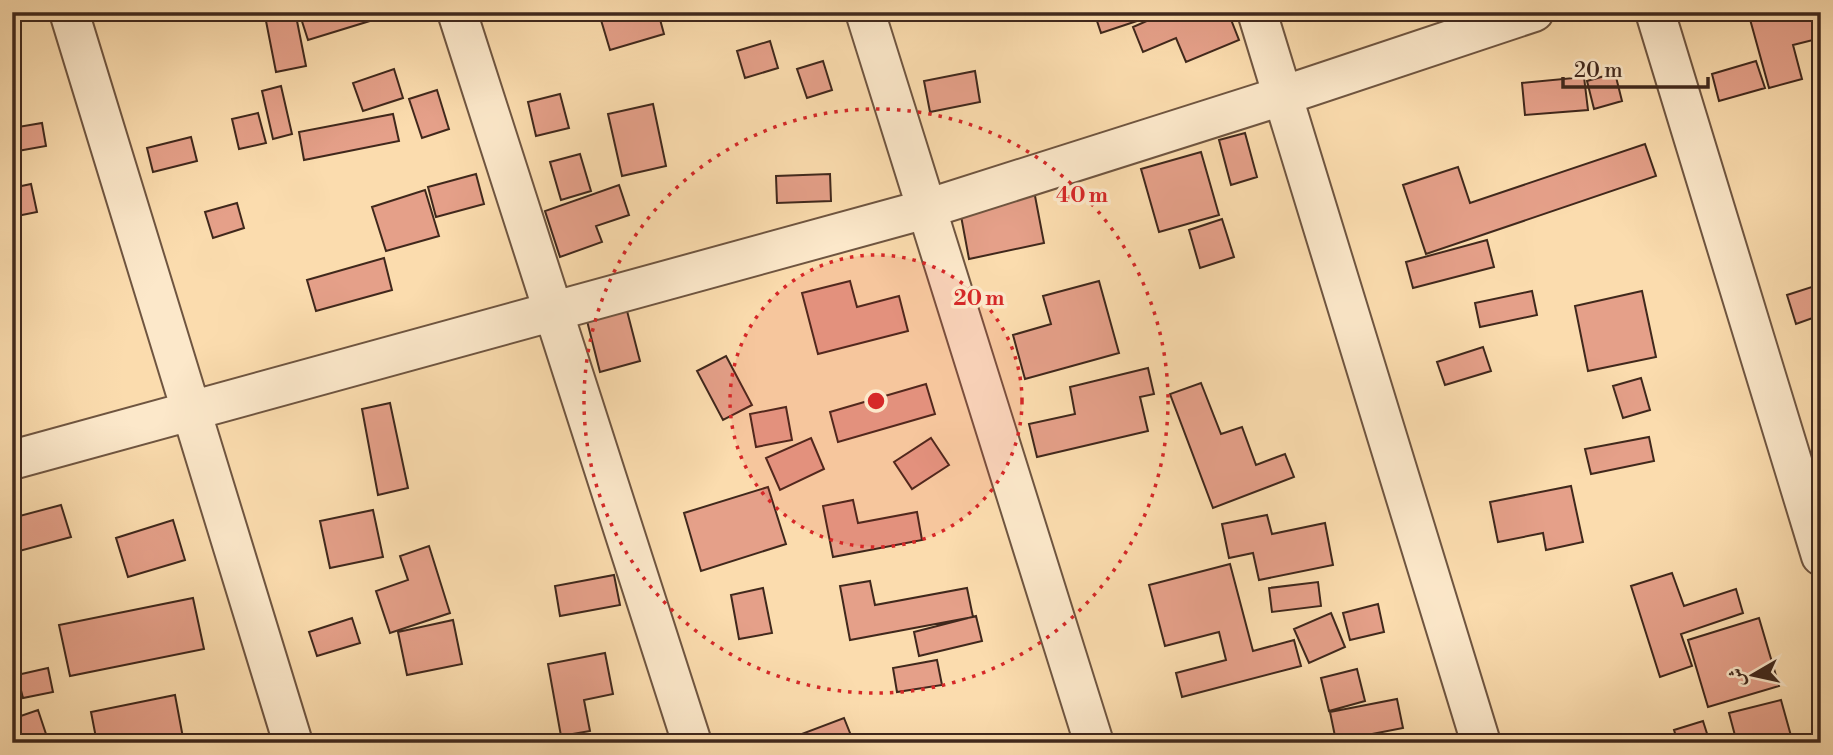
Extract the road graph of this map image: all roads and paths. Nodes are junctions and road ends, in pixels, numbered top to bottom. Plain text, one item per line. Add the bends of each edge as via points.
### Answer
1 (69, 12) edge
2 (457, 12) edge
3 (865, 12) edge
4 (1257, 12) edge
5 (1534, 12) edge
6 (1655, 12) edge
7 (1282, 96) junction
8 (926, 209) junction
9 (552, 311) junction
10 (191, 410) junction
11 (12, 460) edge
12 (1821, 555) edge
13 (293, 743) edge
14 (692, 743) edge
15 (1094, 743) edge
16 (1481, 743) edge

1 - 10 street
2 - 9 street
3 - 8 street
4 - 7 street
5 - 7 street
6 - 12 street
7 - 8 street
7 - 16 street
8 - 9 street
8 - 15 street
9 - 10 street
9 - 14 street
10 - 11 street
10 - 13 street

